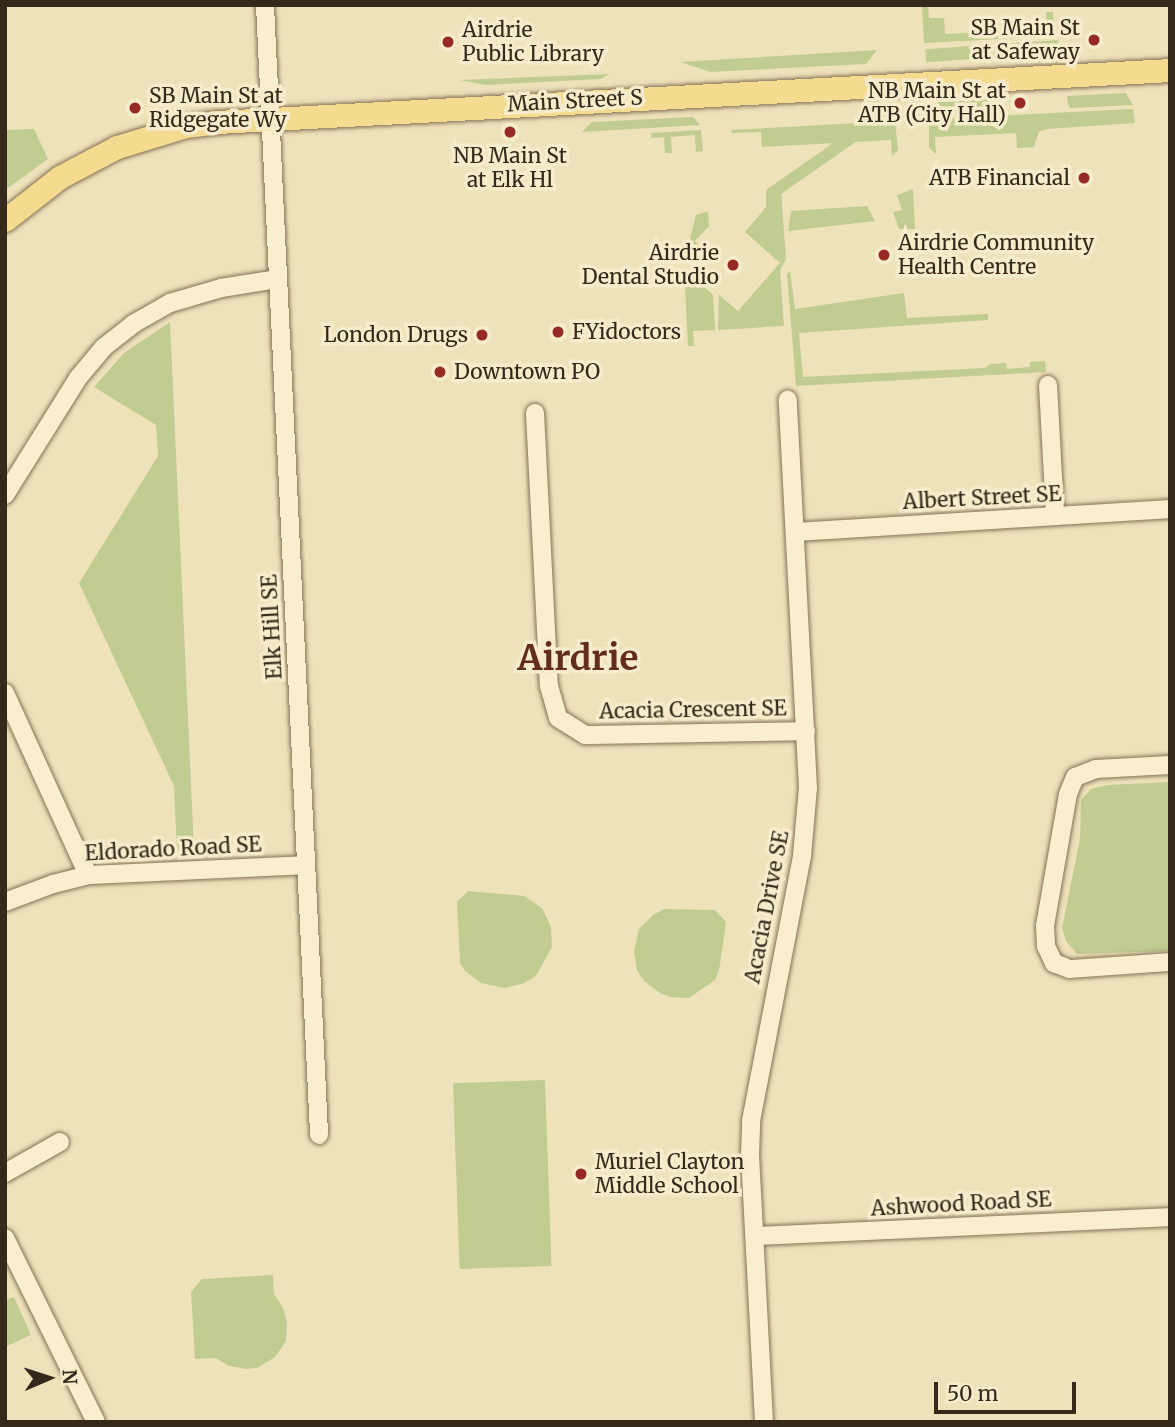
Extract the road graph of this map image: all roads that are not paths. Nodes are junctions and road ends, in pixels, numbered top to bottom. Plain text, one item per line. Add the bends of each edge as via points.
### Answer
1 (265, 5) edge
2 (1170, 70) edge
3 (270, 118) junction
4 (5, 220) edge
5 (278, 279) junction
6 (1048, 385) dead end
7 (788, 400) dead end
8 (535, 413) dead end
9 (5, 495) edge
10 (1170, 509) edge
11 (1055, 516) junction
12 (796, 532) junction
13 (5, 693) edge
14 (806, 731) junction
15 (1170, 765) edge
16 (306, 865) junction
17 (88, 875) junction
18 (5, 902) edge
19 (1170, 962) edge
20 (319, 1135) dead end
21 (60, 1142) dead end
22 (5, 1173) edge
23 (1170, 1217) edge
24 (755, 1236) junction
25 (5, 1238) edge
26 (96, 1422) edge
27 (764, 1422) edge

1 - 3 street, Elk Hill SE
2 - 3 main road, Main Street S
3 - 4 main road, Main Street S via 186,126 117,147 60,177
3 - 5 street, Elk Hill SE
5 - 9 street via 220,288 170,303 133,324 104,347 78,379
5 - 16 street, Elk Hill SE
6 - 11 street
7 - 12 street, Acacia Drive SE
8 - 14 street, Acacia Crescent SE via 549,686 558,718 585,734
10 - 11 street, Albert Street SE
11 - 12 street, Albert Street SE
12 - 14 street, Acacia Drive SE
13 - 17 street
14 - 24 street, Acacia Drive SE via 806,827 751,1121
15 - 19 street via 1096,769 1076,777 1045,926 1046,946 1054,963 1070,969
16 - 17 street, Eldorado Road SE
16 - 20 street, Elk Hill SE
17 - 18 street, Eldorado Road SE
21 - 22 street
23 - 24 street, Ashwood Road SE
24 - 27 street, Acacia Drive SE
25 - 26 street

